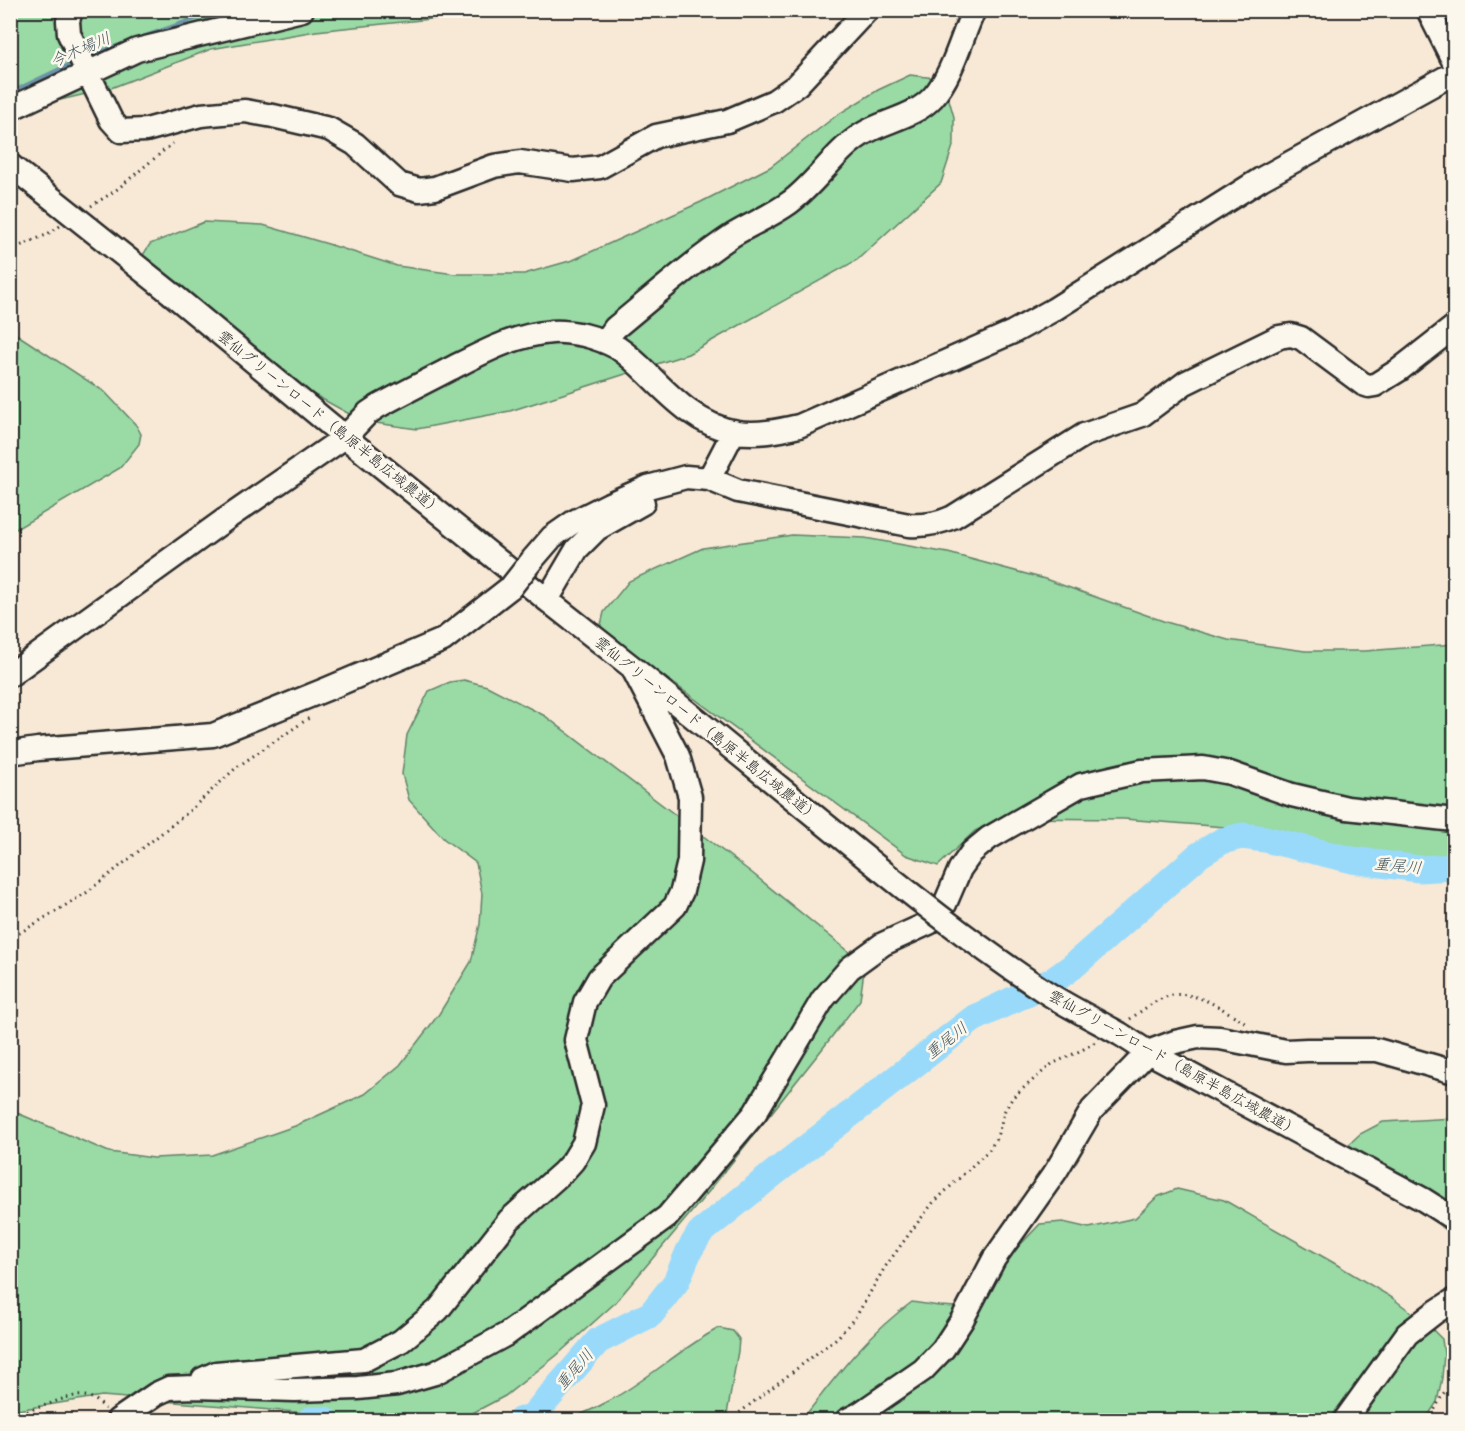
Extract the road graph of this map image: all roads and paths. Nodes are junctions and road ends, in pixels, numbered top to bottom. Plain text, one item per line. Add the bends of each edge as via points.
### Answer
1 (71, 10) edge
2 (303, 10) edge
3 (867, 10) edge
4 (974, 10) edge
5 (1428, 10) edge
6 (1455, 62) edge
7 (84, 65) junction
8 (1455, 73) edge
9 (10, 109) edge
10 (180, 140) dead end
11 (10, 165) edge
12 (86, 209) dead end
13 (66, 222) dead end
14 (10, 250) edge
15 (1455, 327) edge
16 (605, 342) junction
17 (734, 431) junction
18 (345, 437) junction
19 (709, 479) junction
20 (666, 482) junction
21 (547, 600) junction
22 (632, 667) junction
23 (10, 675) edge
24 (315, 714) dead end
25 (10, 753) edge
26 (1455, 820) edge
27 (10, 941) edge
28 (1253, 1027) dead end
29 (1115, 1032) junction
30 (1148, 1052) junction
31 (1455, 1072) edge
32 (1455, 1219) edge
33 (1455, 1300) edge
34 (1455, 1381) edge
35 (195, 1387) junction
36 (112, 1416) edge
37 (10, 1417) edge
38 (729, 1420) edge
39 (847, 1420) edge
40 (1345, 1420) edge
41 (1429, 1420) edge

1 - 7 street via 69,34
2 - 7 street
3 - 7 street via 797,85 774,102 727,121 656,136 600,167 573,170 520,162 494,166 419,190 399,184 355,144 329,129 273,116 245,111 201,115 146,130 121,131 111,120
4 - 16 street via 952,65 925,105 863,134 789,203 707,254 615,328
5 - 6 street
7 - 9 street
8 - 17 street via 1261,179 1013,332 799,426 756,434
10 - 12 path
11 - 18 street, 雲仙グリーンロード（島原半島広域農道）, bridge
13 - 14 path
15 - 19 street via 1399,370 1369,386 1302,338 1280,337 1185,383 1142,415 1084,435 938,524 909,525 738,491
16 - 17 street via 636,363 692,414
16 - 18 street via 555,331 498,345 376,407
17 - 19 street
18 - 21 street, 雲仙グリーンロード（島原半島広域農道）
18 - 23 street
19 - 20 street via 687,477
20 - 21 street via 649,500 597,529 577,549
20 - 25 street, bridge via 609,504 552,537 511,587 443,640 327,689 213,735
21 - 22 street, 雲仙グリーンロード（島原半島広域農道）
22 - 29 street, 雲仙グリーンロード（島原半島広域農道）, bridge via 983,950
22 - 35 street via 678,756 690,797 689,861 675,906 599,978 585,1002 576,1040 593,1105 584,1143 563,1172 509,1220 438,1310 401,1341 364,1360 216,1374
24 - 27 path via 237,767 187,813 86,893
26 - 35 street via 1347,808 1203,768 1142,771 1081,785 989,838 972,852 945,904 929,923 883,944 850,968 823,999 755,1113 667,1217 507,1334 435,1373 397,1384 295,1390
28 - 29 path via 1215,1005 1183,994 1161,999
29 - 30 street, 雲仙グリーンロード（島原半島広域農道）
29 - 38 path via 1052,1064 1013,1097 990,1149 933,1203 838,1337
30 - 31 street via 1198,1037 1220,1038 1286,1051 1377,1050
30 - 32 street, 雲仙グリーンロード（島原半島広域農道）
30 - 39 street via 1092,1110 1056,1171 994,1259 944,1349 923,1370
33 - 40 street via 1407,1334
34 - 41 path
35 - 36 street via 169,1388
36 - 37 path via 100,1402 74,1395

